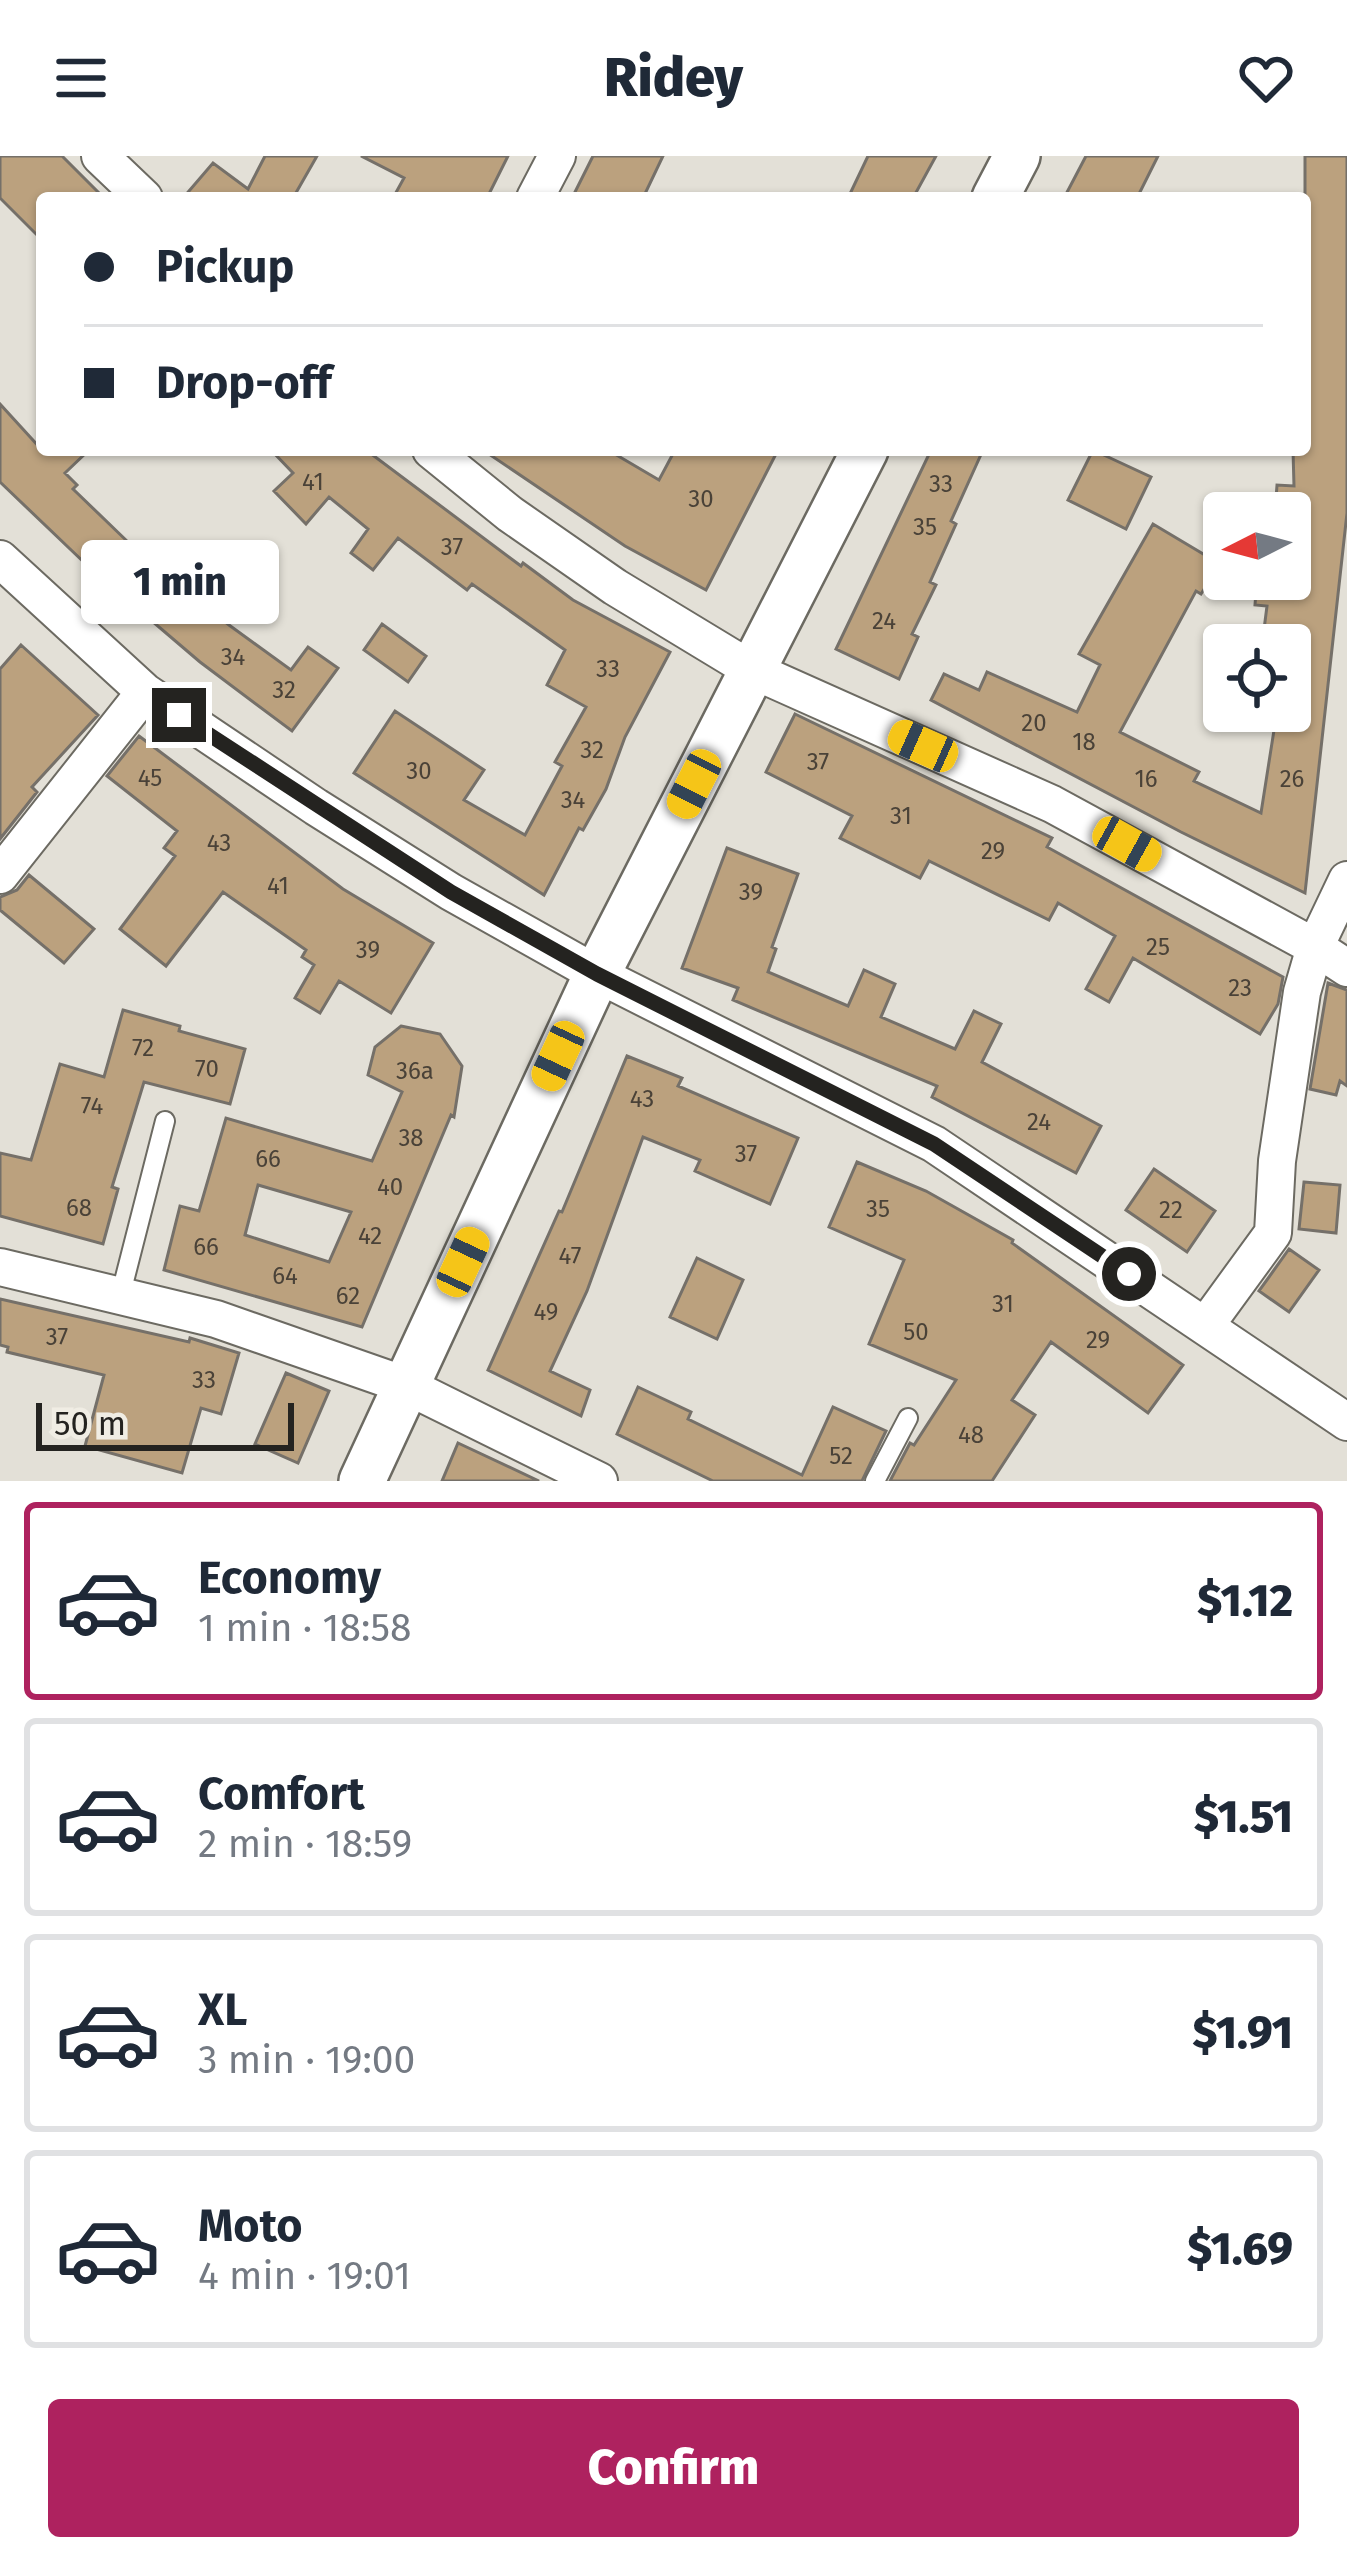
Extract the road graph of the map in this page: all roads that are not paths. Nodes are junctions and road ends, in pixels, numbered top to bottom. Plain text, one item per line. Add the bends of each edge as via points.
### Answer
1 (100, 156) edge
2 (557, 156) edge
3 (1017, 156) edge
4 (138, 192) edge
5 (538, 192) edge
6 (998, 192) edge
7 (438, 456) edge
8 (863, 456) edge
9 (0, 559) edge
10 (752, 670) junction
11 (145, 692) junction
12 (0, 874) edge
13 (1347, 880) edge
14 (1315, 947) junction
15 (1347, 968) edge
16 (597, 974) junction
17 (165, 1120) dead end
18 (0, 1267) edge
19 (121, 1294) junction
20 (1207, 1325) junction
21 (405, 1385) junction
22 (908, 1418) dead end
23 (1347, 1422) edge
24 (362, 1481) edge
25 (599, 1481) edge
26 (875, 1481) edge

1 - 4 street
2 - 5 street
3 - 6 street
7 - 10 street via 615,587
8 - 10 street
9 - 11 street
10 - 14 street via 1052,804
10 - 16 street
11 - 12 street
11 - 16 street via 451,892
13 - 14 street
14 - 15 street
14 - 20 street via 1277,1161 1273,1233
16 - 20 street via 934,1144
16 - 21 street
17 - 19 lane
18 - 19 street
19 - 21 street
20 - 23 street
21 - 24 street
21 - 25 street
22 - 26 lane

